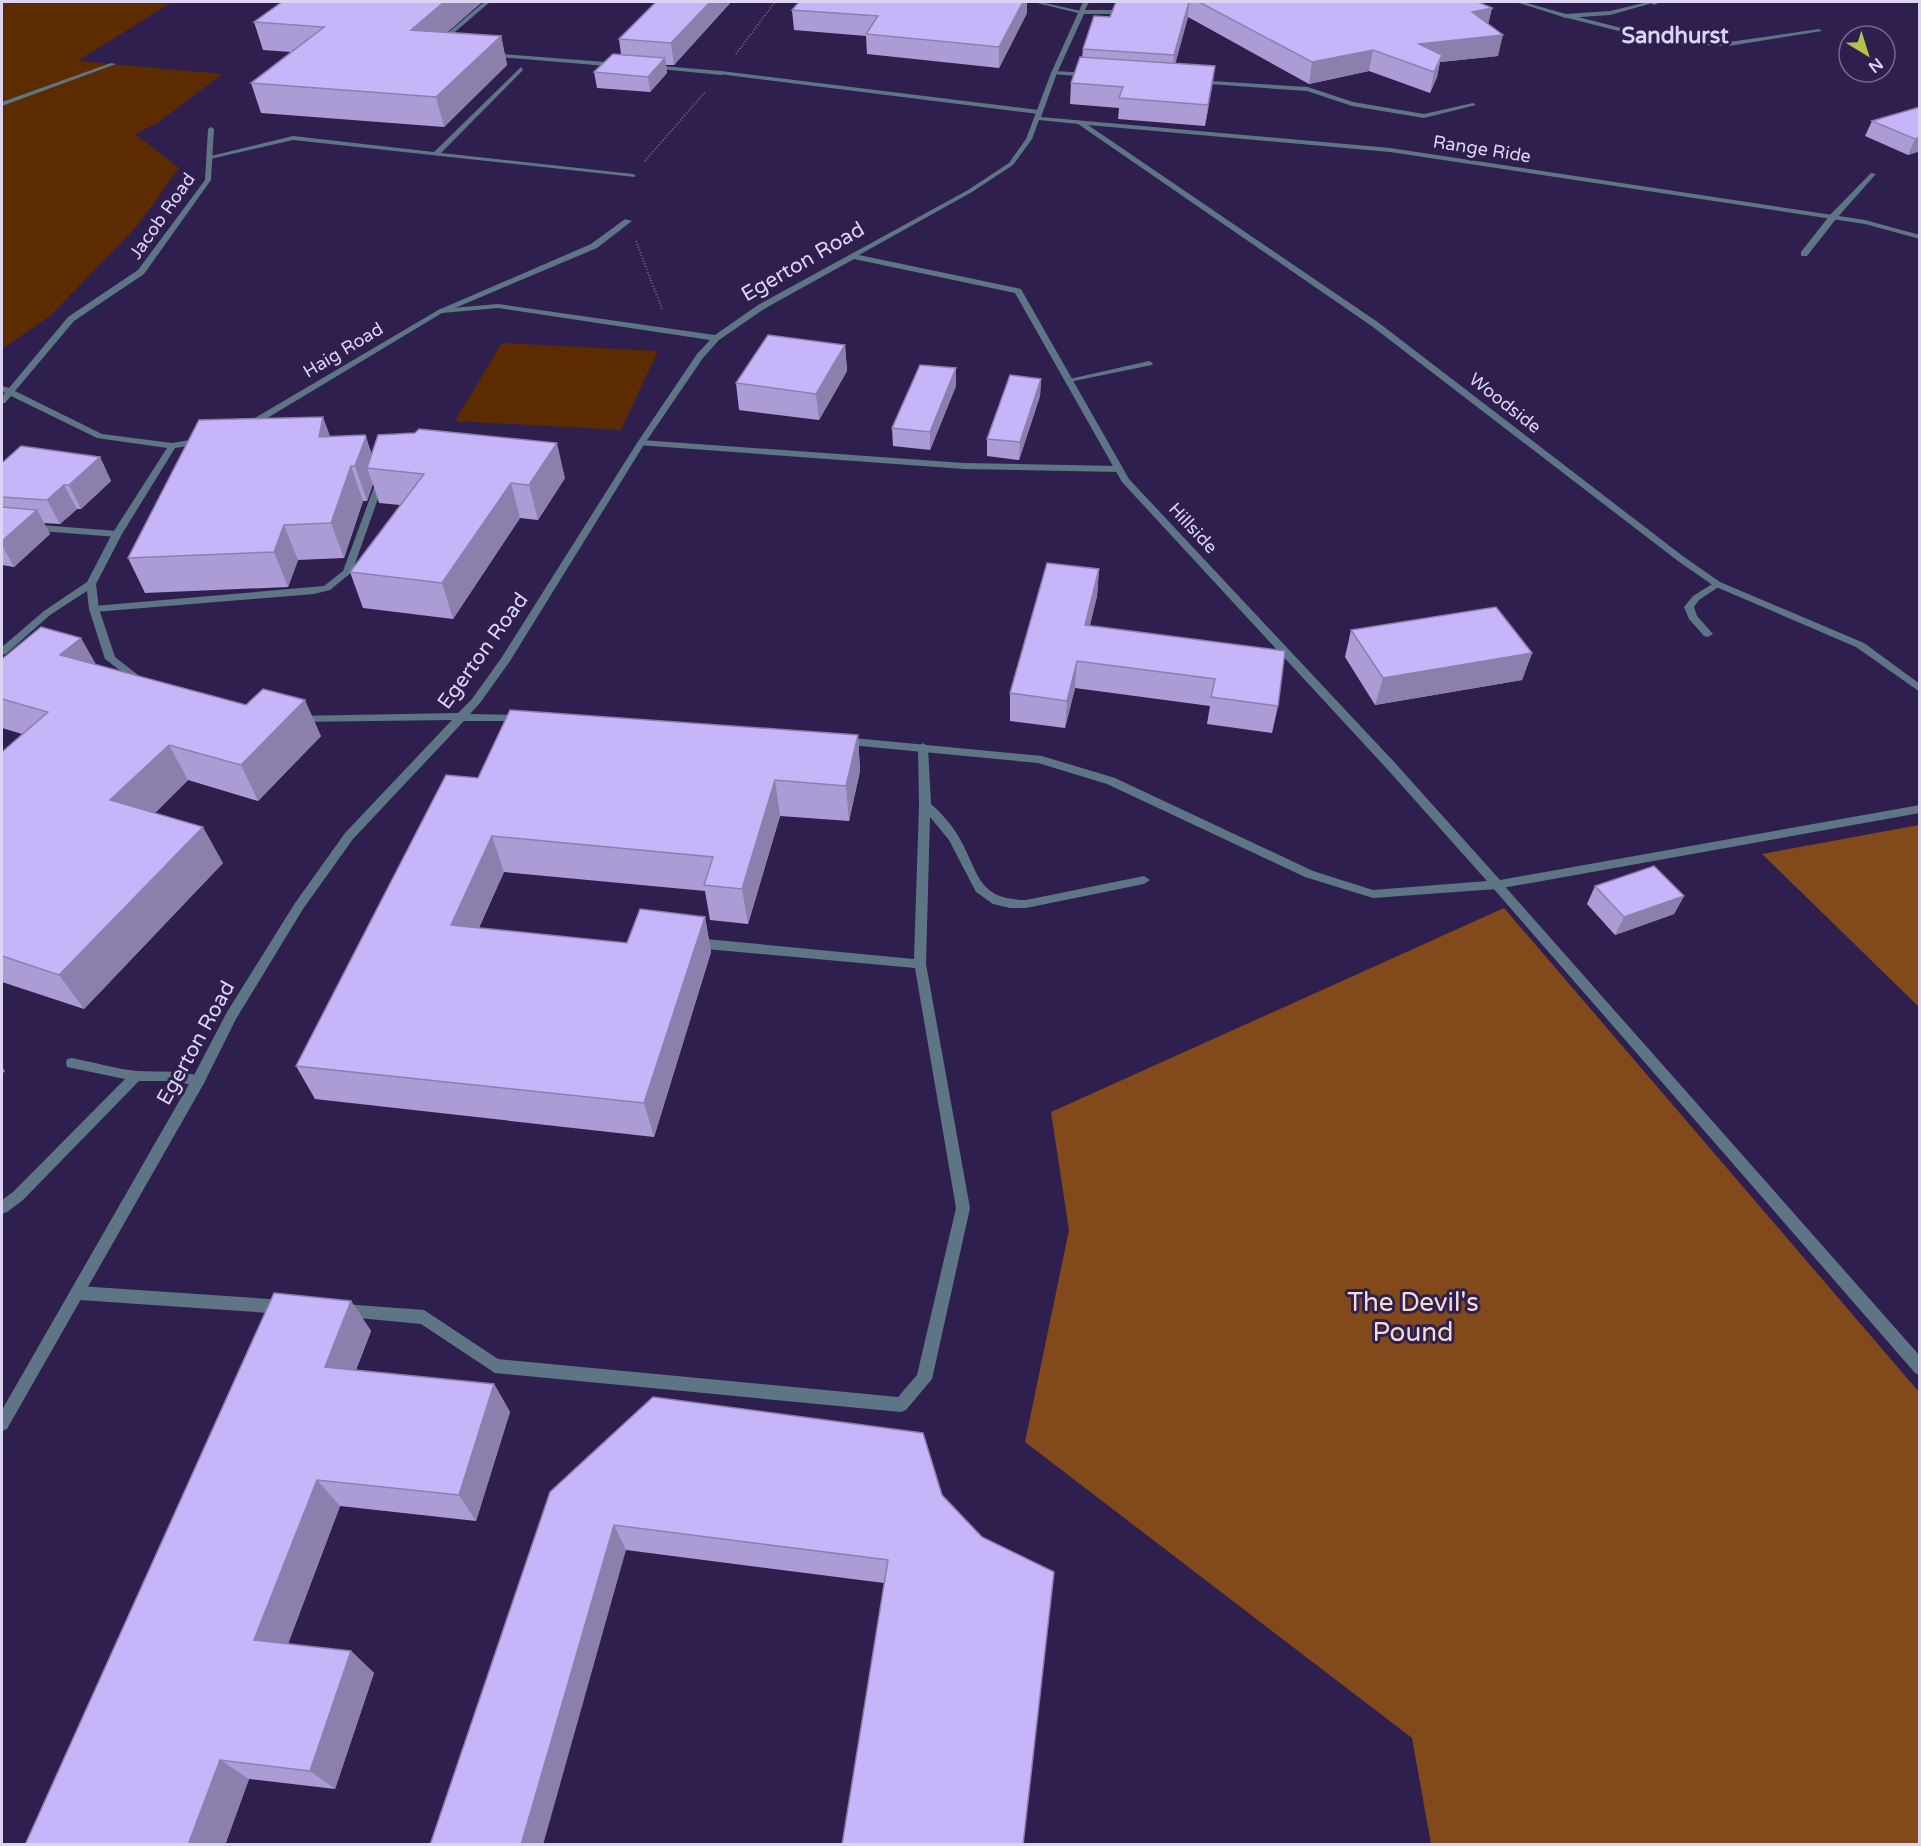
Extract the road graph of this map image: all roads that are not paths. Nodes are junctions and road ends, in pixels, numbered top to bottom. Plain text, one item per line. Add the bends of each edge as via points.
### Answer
1 (487, 2) edge
2 (1036, 2) edge
3 (1519, 2) edge
4 (1655, 2) edge
5 (1084, 7) edge
6 (1134, 11) edge
7 (1566, 16) junction
8 (1819, 31) dead end
9 (430, 50) edge
10 (477, 54) edge
11 (112, 64) dead end
12 (628, 66) edge
13 (640, 66) edge
14 (521, 69) dead end
15 (1054, 73) junction
16 (1100, 76) edge
17 (1191, 82) edge
18 (2, 104) edge
19 (1473, 105) dead end
20 (1037, 115) junction
21 (1080, 122) junction
22 (211, 129) dead end
23 (436, 154) junction
24 (210, 157) junction
25 (1873, 174) dead end
26 (633, 176) road end
27 (1833, 217) junction
28 (628, 221) road end
29 (1920, 237) edge
30 (1804, 254) dead end
31 (852, 256) junction
32 (440, 311) junction
33 (716, 339) junction
34 (1149, 363) dead end
35 (1069, 380) junction
36 (4, 390) edge
37 (2, 401) edge
38 (237, 431) edge
39 (216, 439) edge
40 (641, 443) junction
41 (172, 446) junction
42 (380, 465) edge
43 (1119, 469) junction
44 (2, 525) edge
45 (117, 534) junction
46 (91, 584) junction
47 (1717, 584) junction
48 (94, 609) junction
49 (1708, 634) dead end
50 (2, 652) edge
51 (152, 689) edge
52 (1920, 689) edge
53 (463, 716) junction
54 (289, 718) edge
55 (535, 719) edge
56 (829, 740) edge
57 (923, 747) junction
58 (925, 805) junction
59 (1920, 809) edge
60 (1144, 880) dead end
61 (1497, 885) junction
62 (706, 944) dead end
63 (920, 964) junction
64 (72, 1063) dead end
65 (136, 1076) junction
66 (198, 1081) junction
67 (2, 1208) edge
68 (79, 1293) junction
69 (293, 1308) edge
70 (329, 1310) edge
71 (1920, 1368) edge
72 (2, 1424) edge

1 - 9 street
2 - 5 street
3 - 7 street
4 - 7 street via 1610,13
5 - 6 street
5 - 15 street, Egerton Road
7 - 8 street via 1669,42 1729,44
10 - 12 street
11 - 18 street
13 - 20 street, Range Ride
14 - 23 street
15 - 16 street
15 - 20 street, Egerton Road
17 - 19 street via 1308,89 1352,104 1424,116
20 - 21 street, Range Ride
20 - 31 street, Egerton Road via 1029,139 1011,164
21 - 27 street, Range Ride via 1390,150
21 - 47 street, Woodside via 1376,325
22 - 24 street, Jacob Road
23 - 24 street via 293,138
23 - 26 street
24 - 36 street, Jacob Road via 208,180 141,272 71,319
25 - 27 street
27 - 29 street, Range Ride
27 - 30 street
28 - 32 street via 594,246
31 - 33 street, Egerton Road via 761,307
31 - 35 street, Hillside via 1018,291
32 - 33 street, Haig Road via 498,306
32 - 38 street, Haig Road
33 - 40 street, Egerton Road via 700,356
34 - 35 street
35 - 43 street, Hillside
36 - 37 street, Jacob Road
36 - 41 street via 100,436
39 - 41 street
40 - 43 street via 964,466
40 - 53 street, Egerton Road via 506,659
41 - 45 street
42 - 48 street via 384,472 347,572 327,588
43 - 61 street, Hillside
44 - 45 street
45 - 46 street
46 - 48 street
46 - 50 street via 47,613
47 - 49 street via 1689,607 1692,617
47 - 52 street, Woodside via 1860,645
48 - 51 street via 110,659
53 - 54 street
53 - 55 street
53 - 66 street, Egerton Road via 349,836 299,906 231,1016
56 - 57 street
57 - 58 street
57 - 61 street via 1038,759 1111,780 1309,874 1373,894
58 - 60 street via 945,824 980,889 993,901 1026,904
58 - 63 street
59 - 61 street
61 - 71 street, Hillside
62 - 63 street
63 - 70 street via 963,1208 924,1379 901,1405 495,1366 424,1317
64 - 65 street
65 - 66 street
65 - 67 street
66 - 68 street, Egerton Road
68 - 69 street
68 - 72 street, Egerton Road

